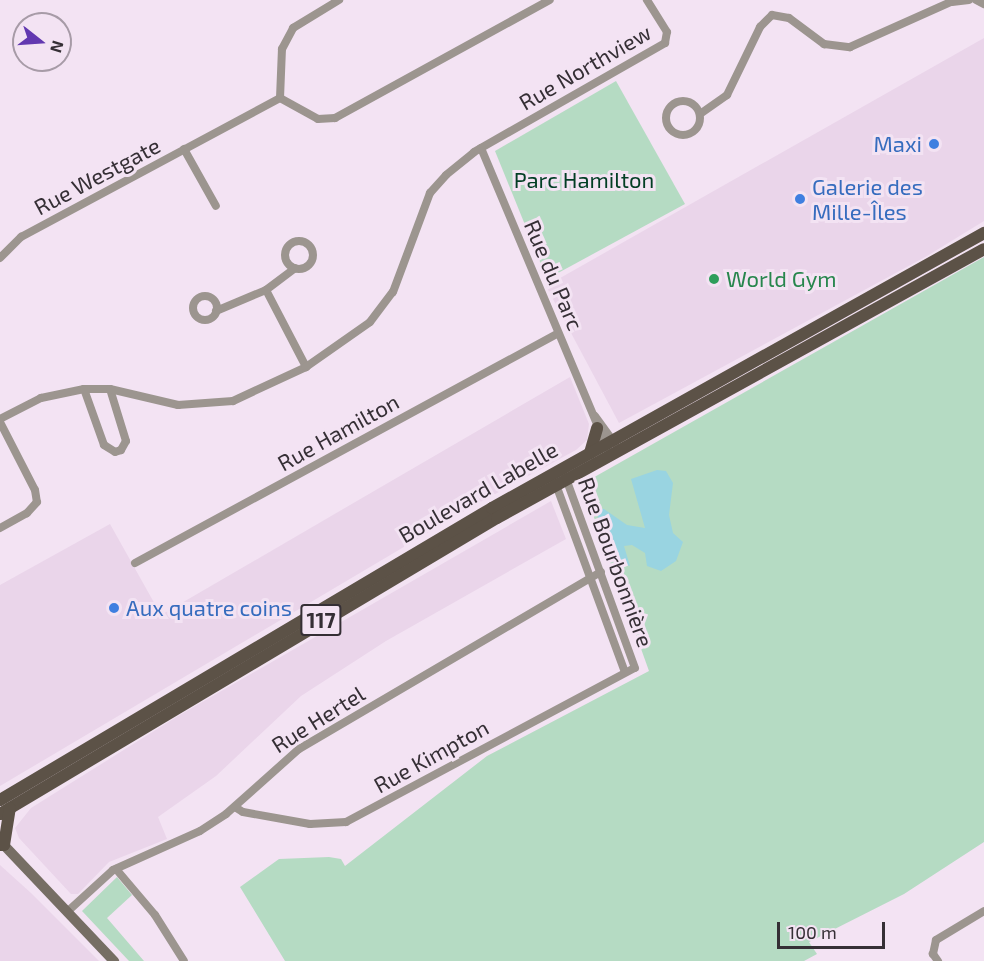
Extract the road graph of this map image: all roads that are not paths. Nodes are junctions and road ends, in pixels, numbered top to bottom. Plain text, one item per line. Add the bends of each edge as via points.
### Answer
1 (339, 0) edge
2 (550, 0) edge
3 (647, 0) edge
4 (969, 0) edge
5 (976, 0) edge
6 (953, 1) edge
7 (984, 4) edge
8 (280, 98) junction
9 (700, 114) junction
10 (481, 148) junction
11 (184, 149) junction
12 (216, 206) dead end
13 (984, 233) edge
14 (984, 249) edge
15 (0, 258) edge
16 (295, 268) dead end
17 (266, 290) junction
18 (216, 311) dead end
19 (558, 333) junction
20 (306, 368) junction
21 (84, 389) junction
22 (110, 389) junction
23 (0, 420) edge
24 (596, 422) junction
25 (612, 447) junction
26 (590, 453) junction
27 (559, 476) junction
28 (0, 528) edge
29 (135, 563) dead end
30 (601, 572) junction
31 (591, 576) junction
32 (635, 668) joint
33 (625, 672) junction
34 (0, 800) edge
35 (235, 807) junction
36 (5, 811) edge
37 (1, 844) edge
38 (116, 869) junction
39 (984, 911) edge
40 (67, 912) junction
41 (114, 961) edge
42 (184, 961) edge
43 (938, 961) edge

1 - 8 street via 293,28 282,49
2 - 8 street via 335,118 318,119
3 - 10 street, Rue Northview via 667,32 664,43
4 - 6 street
5 - 7 street
6 - 9 street via 850,47 824,44 789,18 772,15 760,27 727,95
8 - 11 street, Rue Westgate
9 - 9 street via 692,103 681,101 669,109 667,120 675,132 687,134 698,125
10 - 19 street, Rue du Parc
10 - 20 street, Rue Northview via 430,193 393,292 370,322
11 - 12 street, Rue Westgate
11 - 15 street, Rue Westgate via 21,237
13 - 25 main road, Boulevard Labelle / 117
14 - 25 main road, Boulevard Labelle / 117
16 - 17 street
17 - 18 street
17 - 20 street
19 - 24 street, Rue du Parc
19 - 29 street, Rue Hamilton
20 - 22 street, Rue Northview via 233,400 197,406
21 - 22 street, Rue Northview
21 - 22 street via 104,445 115,452 126,441
21 - 23 street, Rue Northview via 41,398
23 - 28 street via 35,490 37,502 27,513
24 - 25 street, Rue du Parc
24 - 25 street, Rue du Parc
24 - 26 main road
25 - 26 main road, Boulevard Labelle / 117
25 - 27 main road, Boulevard Labelle / 117
26 - 27 main road, Boulevard Labelle / 117
27 - 30 street, Rue Bourbonnière
27 - 31 street, Rue Bourbonnière
27 - 34 main road, Boulevard Labelle / 117
27 - 36 main road, Boulevard Labelle / 117
30 - 31 street, Rue Hertel
30 - 32 street, Rue Bourbonnière
31 - 33 street, Rue Bourbonnière
31 - 35 street, Rue Hertel via 299,749
32 - 33 street, Rue Kimpton
33 - 35 street, Rue Kimpton via 346,822 310,824
35 - 38 street, Rue Hertel via 200,831
36 - 37 main road
37 - 40 main road
38 - 40 street, Rue Hertel
38 - 42 street via 155,915
39 - 43 street via 936,940 933,947
40 - 41 main road

